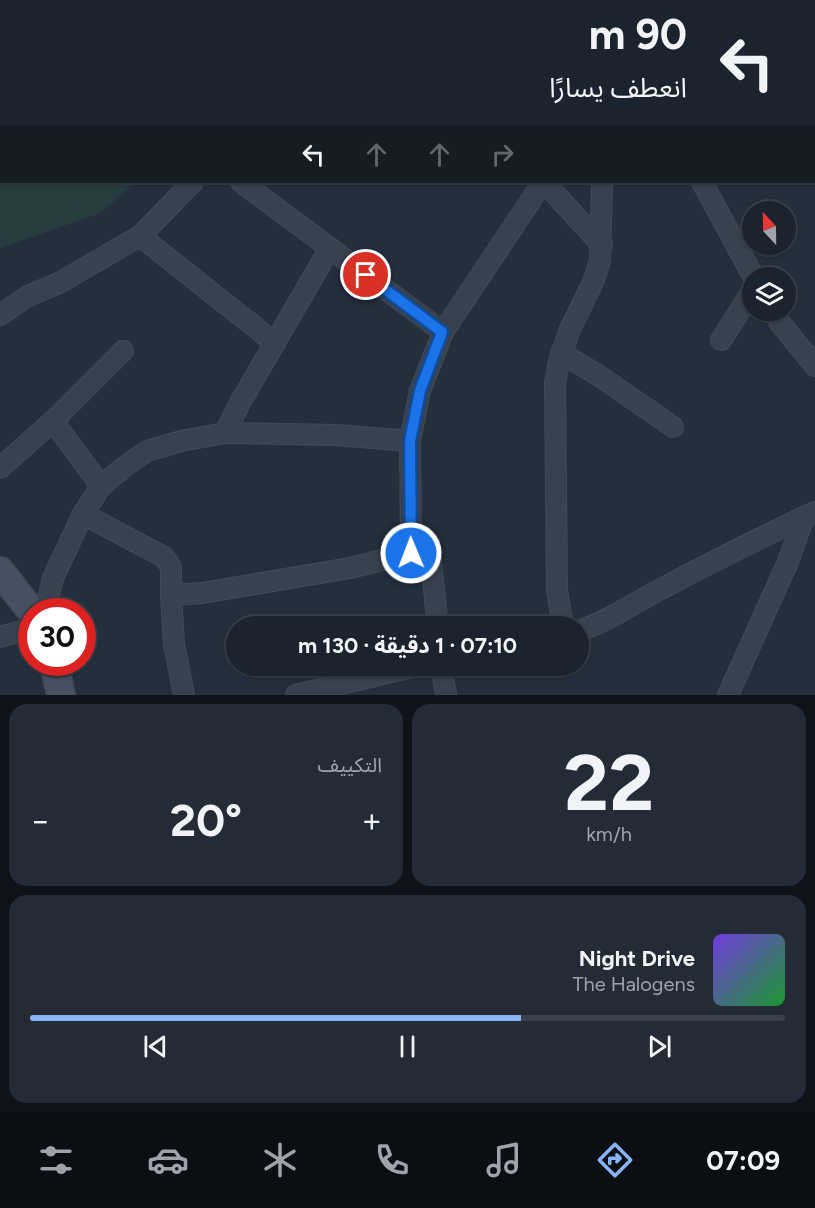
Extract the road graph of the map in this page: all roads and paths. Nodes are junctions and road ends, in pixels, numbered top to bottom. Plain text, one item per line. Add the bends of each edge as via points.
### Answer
1 (192, 183) edge
2 (242, 183) edge
3 (542, 183) edge
4 (544, 183) edge
5 (602, 183) edge
6 (703, 183) edge
7 (140, 236) junction
8 (602, 245) junction
9 (330, 248) junction
10 (748, 267) edge
11 (742, 307) edge
12 (0, 315) edge
13 (780, 321) edge
14 (442, 332) junction
15 (721, 340) dead end
16 (275, 343) junction
17 (123, 351) dead end
18 (561, 353) junction
19 (815, 366) edge
20 (53, 421) junction
21 (673, 427) dead end
22 (225, 433) junction
23 (410, 441) junction
24 (0, 468) edge
25 (101, 486) junction
26 (82, 514) junction
27 (809, 515) edge
28 (411, 553) junction
29 (0, 571) edge
30 (171, 595) junction
31 (21, 598) edge
32 (48, 598) edge
33 (437, 616) edge
34 (561, 616) edge
35 (589, 627) edge
36 (18, 632) edge
37 (0, 637) edge
38 (57, 676) edge
39 (375, 676) edge
40 (443, 676) edge
41 (61, 695) edge
42 (184, 695) edge
43 (296, 695) edge
44 (446, 695) edge
45 (728, 695) edge

1 - 7 street
2 - 9 street
3 - 14 street
4 - 8 street
5 - 8 street
6 - 10 street
7 - 12 street
7 - 16 street
8 - 18 street via 594,280
9 - 14 street
9 - 16 street
11 - 15 street
13 - 19 street
14 - 23 street via 420,391
16 - 22 street
17 - 20 street
18 - 21 street
18 - 34 street via 555,384 555,483
20 - 24 street
20 - 25 street
22 - 23 street
22 - 25 street via 147,451
23 - 28 street
25 - 26 street
26 - 30 street via 164,557 171,567
26 - 32 street via 53,578
27 - 35 street
27 - 45 street
28 - 30 street via 319,574
28 - 33 street via 426,551 431,561
29 - 31 street
30 - 42 street via 174,644
36 - 37 street
38 - 41 street
39 - 43 street
40 - 44 street

